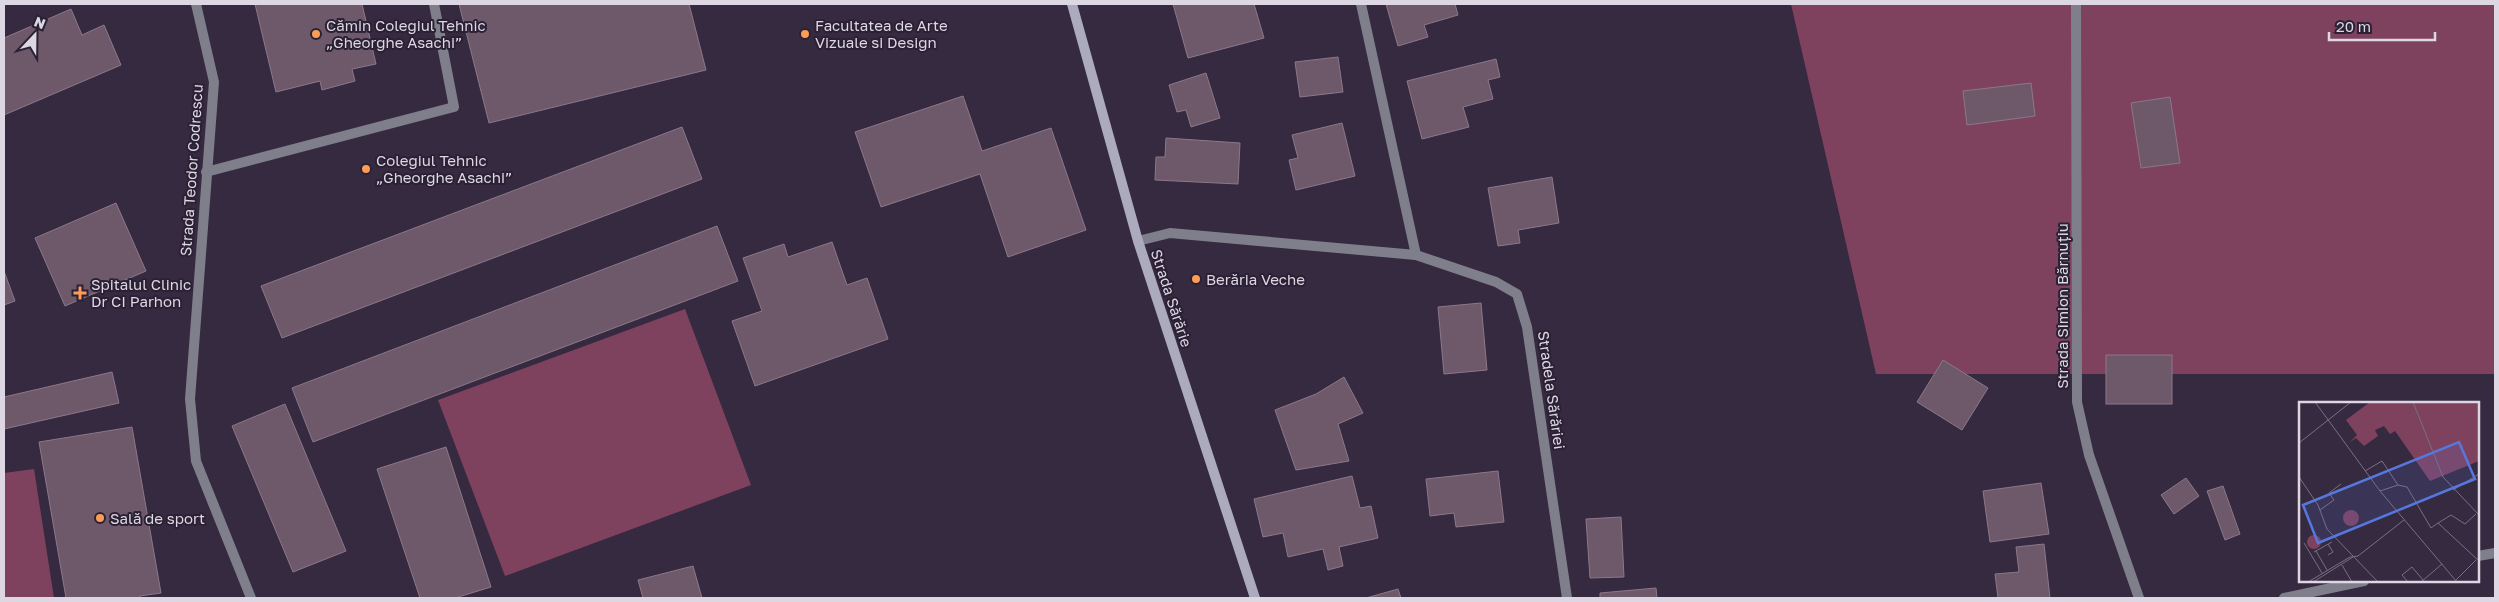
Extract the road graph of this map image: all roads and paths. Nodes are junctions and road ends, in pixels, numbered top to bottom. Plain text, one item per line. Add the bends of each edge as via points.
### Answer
1 (196, 4) edge
2 (434, 4) edge
3 (1072, 4) edge
4 (1361, 4) edge
5 (2076, 4) edge
6 (206, 172) junction
7 (1138, 241) junction
8 (1416, 255) junction
9 (2495, 553) edge
10 (2479, 556) edge
11 (2359, 582) edge
12 (251, 598) edge
13 (1255, 598) edge
14 (1567, 598) edge
15 (2139, 598) edge
16 (2284, 598) edge

1 - 6 street, Strada Teodor Codrescu via 214,82
2 - 6 street via 454,108
3 - 7 street, Strada Sărărie
4 - 8 street
5 - 15 street, Strada Simion Bărnuțiu via 2077,402 2089,454
6 - 12 street, Strada Teodor Codrescu via 190,399 196,461
7 - 8 street, Stradela Sărăriei via 1170,233
7 - 13 street, Strada Sărărie
8 - 14 street, Stradela Sărăriei via 1496,282 1517,294 1528,327
9 - 10 street
11 - 16 street

